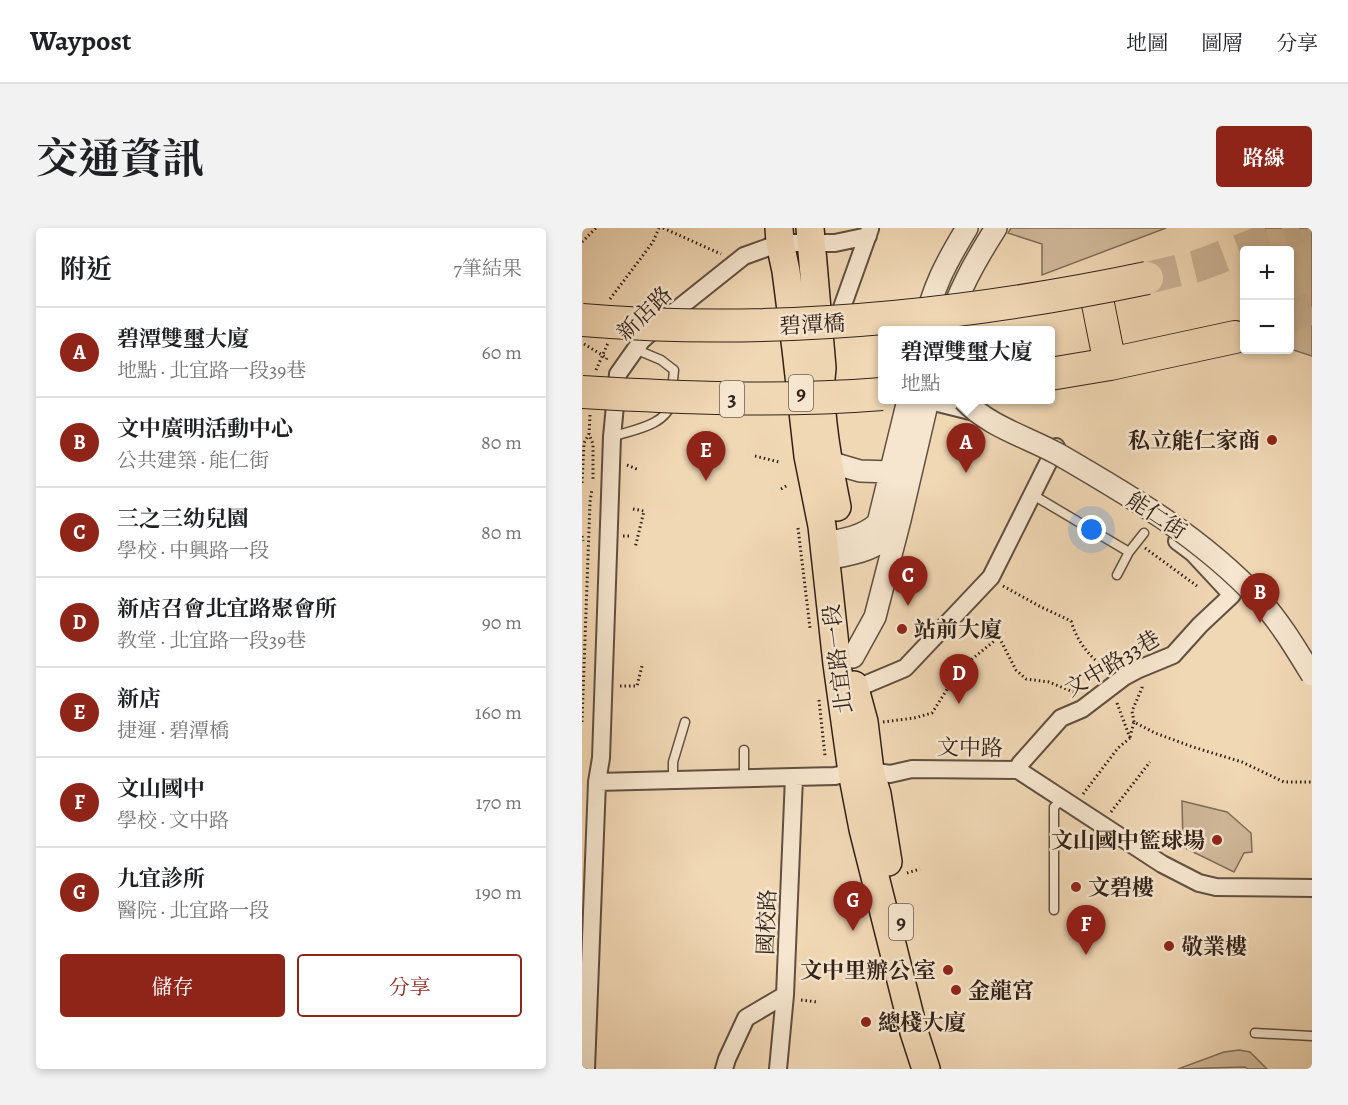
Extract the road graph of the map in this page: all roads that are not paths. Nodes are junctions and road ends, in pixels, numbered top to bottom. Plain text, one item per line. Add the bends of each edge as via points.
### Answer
1 (967, 228) edge
2 (981, 228) edge
3 (996, 228) edge
4 (869, 232) edge
5 (780, 236) edge
6 (811, 236) edge
7 (1147, 278) tunnel mouth
8 (1095, 289) junction
9 (582, 320) edge
10 (924, 326) edge
11 (941, 326) edge
12 (947, 326) edge
13 (1235, 337) dead end
14 (635, 349) junction
15 (1110, 364) junction
16 (822, 368) junction
17 (1055, 373) edge
18 (582, 392) edge
19 (878, 393) edge
20 (907, 404) edge
21 (928, 404) edge
22 (936, 404) edge
23 (968, 404) edge
24 (612, 436) junction
25 (1053, 454) junction
26 (829, 462) junction
27 (891, 472) junction
28 (1033, 495) junction
29 (900, 520) junction
30 (1144, 533) dead end
31 (834, 550) junction
32 (1129, 552) junction
33 (1117, 575) dead end
34 (853, 657) junction
35 (1312, 675) edge
36 (855, 689) junction
37 (685, 722) dead end
38 (744, 750) dead end
39 (1017, 770) junction
40 (861, 772) junction
41 (794, 777) junction
42 (744, 779) junction
43 (673, 781) junction
44 (597, 782) junction
45 (1068, 804) junction
46 (1312, 888) edge
47 (1054, 910) dead end
48 (785, 994) junction
49 (1255, 1034) dead end
50 (1312, 1036) edge
51 (586, 1069) edge
52 (724, 1069) edge
53 (778, 1069) edge
54 (926, 1069) edge
55 (943, 1069) edge

1 - 10 street via 943,267
2 - 11 street via 950,283
3 - 12 street via 970,268
4 - 6 street, 新店路 via 835,243
4 - 16 street
5 - 6 street, 新店路
5 - 14 street, 新店路 via 744,256 665,319
5 - 31 main road, 北宜路一段 / 9 via 808,456 822,525
6 - 16 main road, 北宜路一段 / 9
7 - 8 highway, 碧潭橋, bridge
8 - 9 highway, 碧潭橋, bridge via 987,307 782,326 648,326
8 - 15 highway
13 - 15 highway
14 - 24 street, 新店路 via 618,374
14 - 24 lane via 662,360 674,370 671,407 660,420
15 - 17 highway
16 - 26 main road, 北宜路一段 / 9 via 820,386
18 - 19 highway, 3, bridge via 755,400
20 - 27 street
21 - 29 street
22 - 25 street via 974,424
23 - 35 street, 能仁街, bridge via 1171,523 1215,556 1261,602
24 - 44 street, 新店路
25 - 28 street
25 - 39 street, 文中路33巷 via 1193,553 1232,595 1173,655 1124,677 1061,718
26 - 27 street via 860,471
26 - 31 main road, 北宜路一段 / 9 via 840,524
27 - 31 street via 878,523
28 - 32 lane
28 - 36 street via 991,577 905,668
29 - 31 street via 880,544 861,552
29 - 34 street via 875,617
30 - 32 lane
31 - 34 main road, 北宜路一段 / 9
31 - 40 main road, 北宜路一段 / 9 via 837,664
32 - 33 lane
34 - 36 main road, 北宜路一段 / 9
36 - 40 main road, 北宜路一段 / 9 via 864,722
37 - 43 lane via 673,762
38 - 42 lane
39 - 40 street, 文中路
39 - 45 street, 文中路
40 - 41 street, 文中路
40 - 54 main road, 北宜路一段 / 9 via 863,829
40 - 55 main road, 北宜路一段 / 9 via 877,794 894,895 934,1051
41 - 42 street, 文中路
41 - 48 street, 國校路
42 - 43 street, 文中路
43 - 44 street, 文中路
44 - 51 street, 新店路
45 - 46 street, 文中路 via 1199,883 1215,887 1272,883
45 - 47 lane via 1054,807
48 - 52 street via 746,1018
48 - 53 street, 國校路
49 - 50 lane

